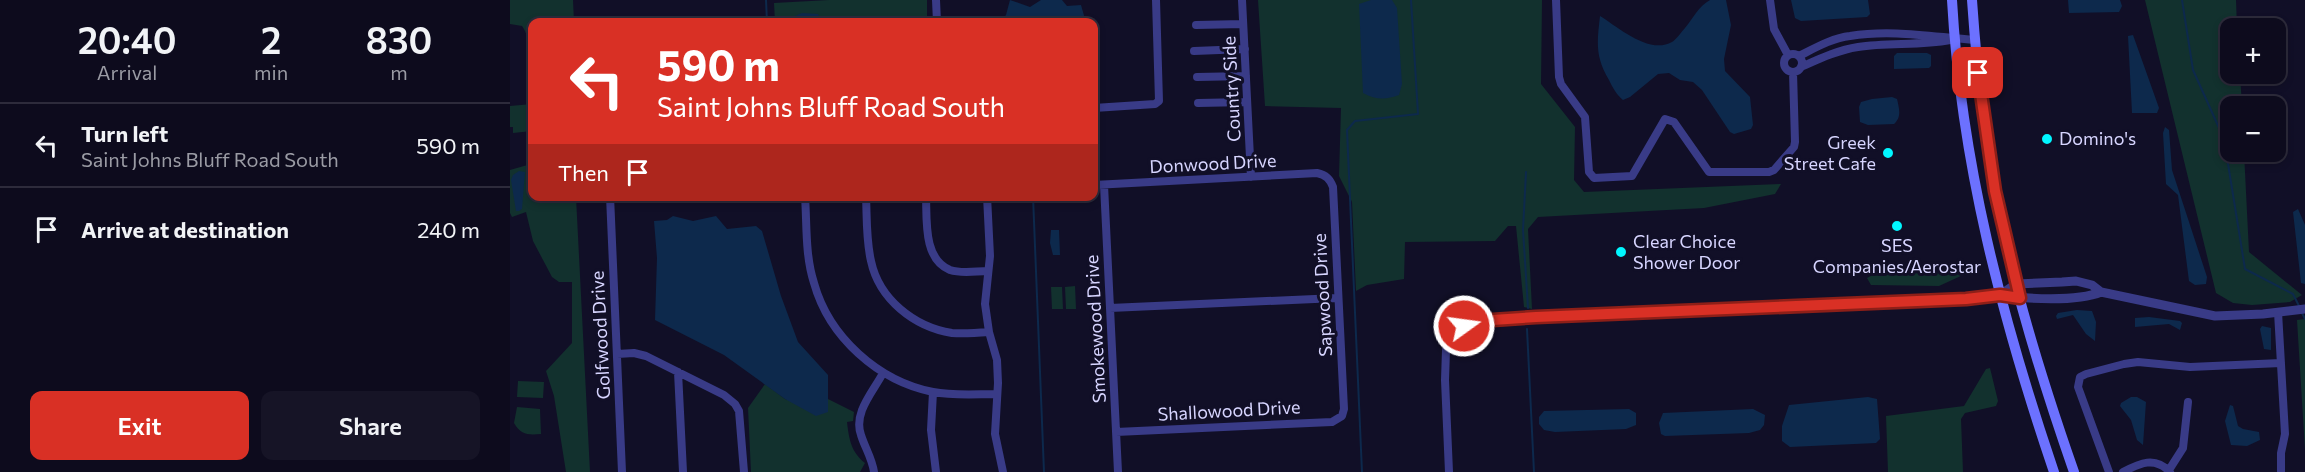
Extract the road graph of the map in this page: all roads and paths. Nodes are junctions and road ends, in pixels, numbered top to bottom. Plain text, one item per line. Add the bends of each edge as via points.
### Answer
1 (936, 0) edge
2 (1156, 0) edge
3 (1242, 0) edge
4 (1556, 0) edge
5 (1770, 0) edge
6 (1952, 0) edge
7 (1972, 0) edge
8 (937, 18) edge
9 (1244, 24) junction
10 (1196, 25) dead end
11 (1954, 39) junction
12 (1975, 40) junction
13 (1245, 49) junction
14 (1194, 51) dead end
15 (1788, 55) junction
16 (1799, 56) junction
17 (1801, 67) junction
18 (1793, 72) junction
19 (1246, 75) junction
20 (1197, 77) dead end
21 (1247, 102) junction
22 (1198, 103) dead end
23 (1098, 108) edge
24 (1324, 175) joint
25 (1251, 177) junction
26 (1098, 185) edge
27 (1104, 185) junction
28 (610, 201) edge
29 (805, 201) edge
30 (866, 201) edge
31 (926, 201) edge
32 (987, 201) edge
33 (988, 271) junction
34 (2016, 284) junction
35 (2101, 292) junction
36 (2000, 295) junction
37 (1337, 298) junction
38 (2020, 298) junction
39 (1110, 308) junction
40 (2305, 309) edge
41 (2278, 312) junction
42 (989, 332) junction
43 (617, 354) junction
44 (2281, 363) junction
45 (678, 372) junction
46 (883, 373) junction
47 (933, 392) junction
48 (997, 394) junction
49 (2188, 402) dead end
50 (1342, 416) joint
51 (1116, 432) junction
52 (2170, 471) edge
53 (622, 472) edge
54 (683, 472) edge
55 (744, 472) edge
56 (874, 472) edge
57 (936, 472) edge
58 (1003, 472) edge
59 (1118, 472) edge
60 (1449, 472) edge
61 (2054, 472) edge
62 (2074, 472) edge
63 (2109, 472) edge
64 (2123, 472) edge
65 (2281, 472) edge

1 - 8 street
2 - 23 street via 1159,101
3 - 9 street, Country Side
4 - 18 street via 1559,77 1585,117 1589,172 1594,178 1632,176 1665,119 1674,122 1709,172 1774,170 1795,142
5 - 15 street via 1774,29
6 - 11 main road
7 - 12 main road
9 - 10 street
9 - 13 street, Country Side
11 - 12 street
11 - 16 street via 1927,34 1850,36
11 - 17 street via 1859,46
11 - 36 main road via 1975,184
12 - 34 main road via 1995,191
13 - 14 street
13 - 19 street, Country Side
15 - 16 street
15 - 18 street via 1784,65
16 - 17 street
17 - 18 street
19 - 20 street
19 - 21 street, Country Side
21 - 22 street
21 - 25 street, Country Side
24 - 25 street, Donwood Drive
24 - 37 street, Sapwood Drive via 1333,187
25 - 27 street, Donwood Drive
26 - 27 street, Donwood Drive
27 - 39 street, Smokewood Drive
28 - 43 street, Golfwood Drive
29 - 46 street via 807,251 820,299 844,339
30 - 42 street via 871,261 893,303 936,330
31 - 33 street via 934,256 954,271
32 - 33 street
33 - 42 street via 985,304
34 - 35 street via 2076,281
34 - 36 street
34 - 38 main road
35 - 38 street via 2081,297
35 - 41 street via 2215,316
36 - 38 street
36 - 60 street via 1473,322 1451,340 1444,358
36 - 61 main road
37 - 39 street
37 - 50 street, Sapwood Drive
38 - 62 main road
39 - 51 street, Smokewood Drive
40 - 41 street
41 - 44 street
42 - 48 street via 997,360
43 - 45 street via 640,354
43 - 53 street, Golfwood Drive
44 - 63 street via 2190,367 2139,362 2086,374 2078,382 2079,393
44 - 65 street via 2285,434
45 - 54 street
45 - 55 street via 735,404 741,424
46 - 47 street
46 - 56 street via 860,417 861,435
47 - 48 street
47 - 57 street via 931,430
48 - 58 street via 995,434
49 - 52 street via 2183,447
50 - 51 street, Shallowood Drive via 1332,422
51 - 59 street, Smokewood Drive
52 - 64 street via 2149,461

